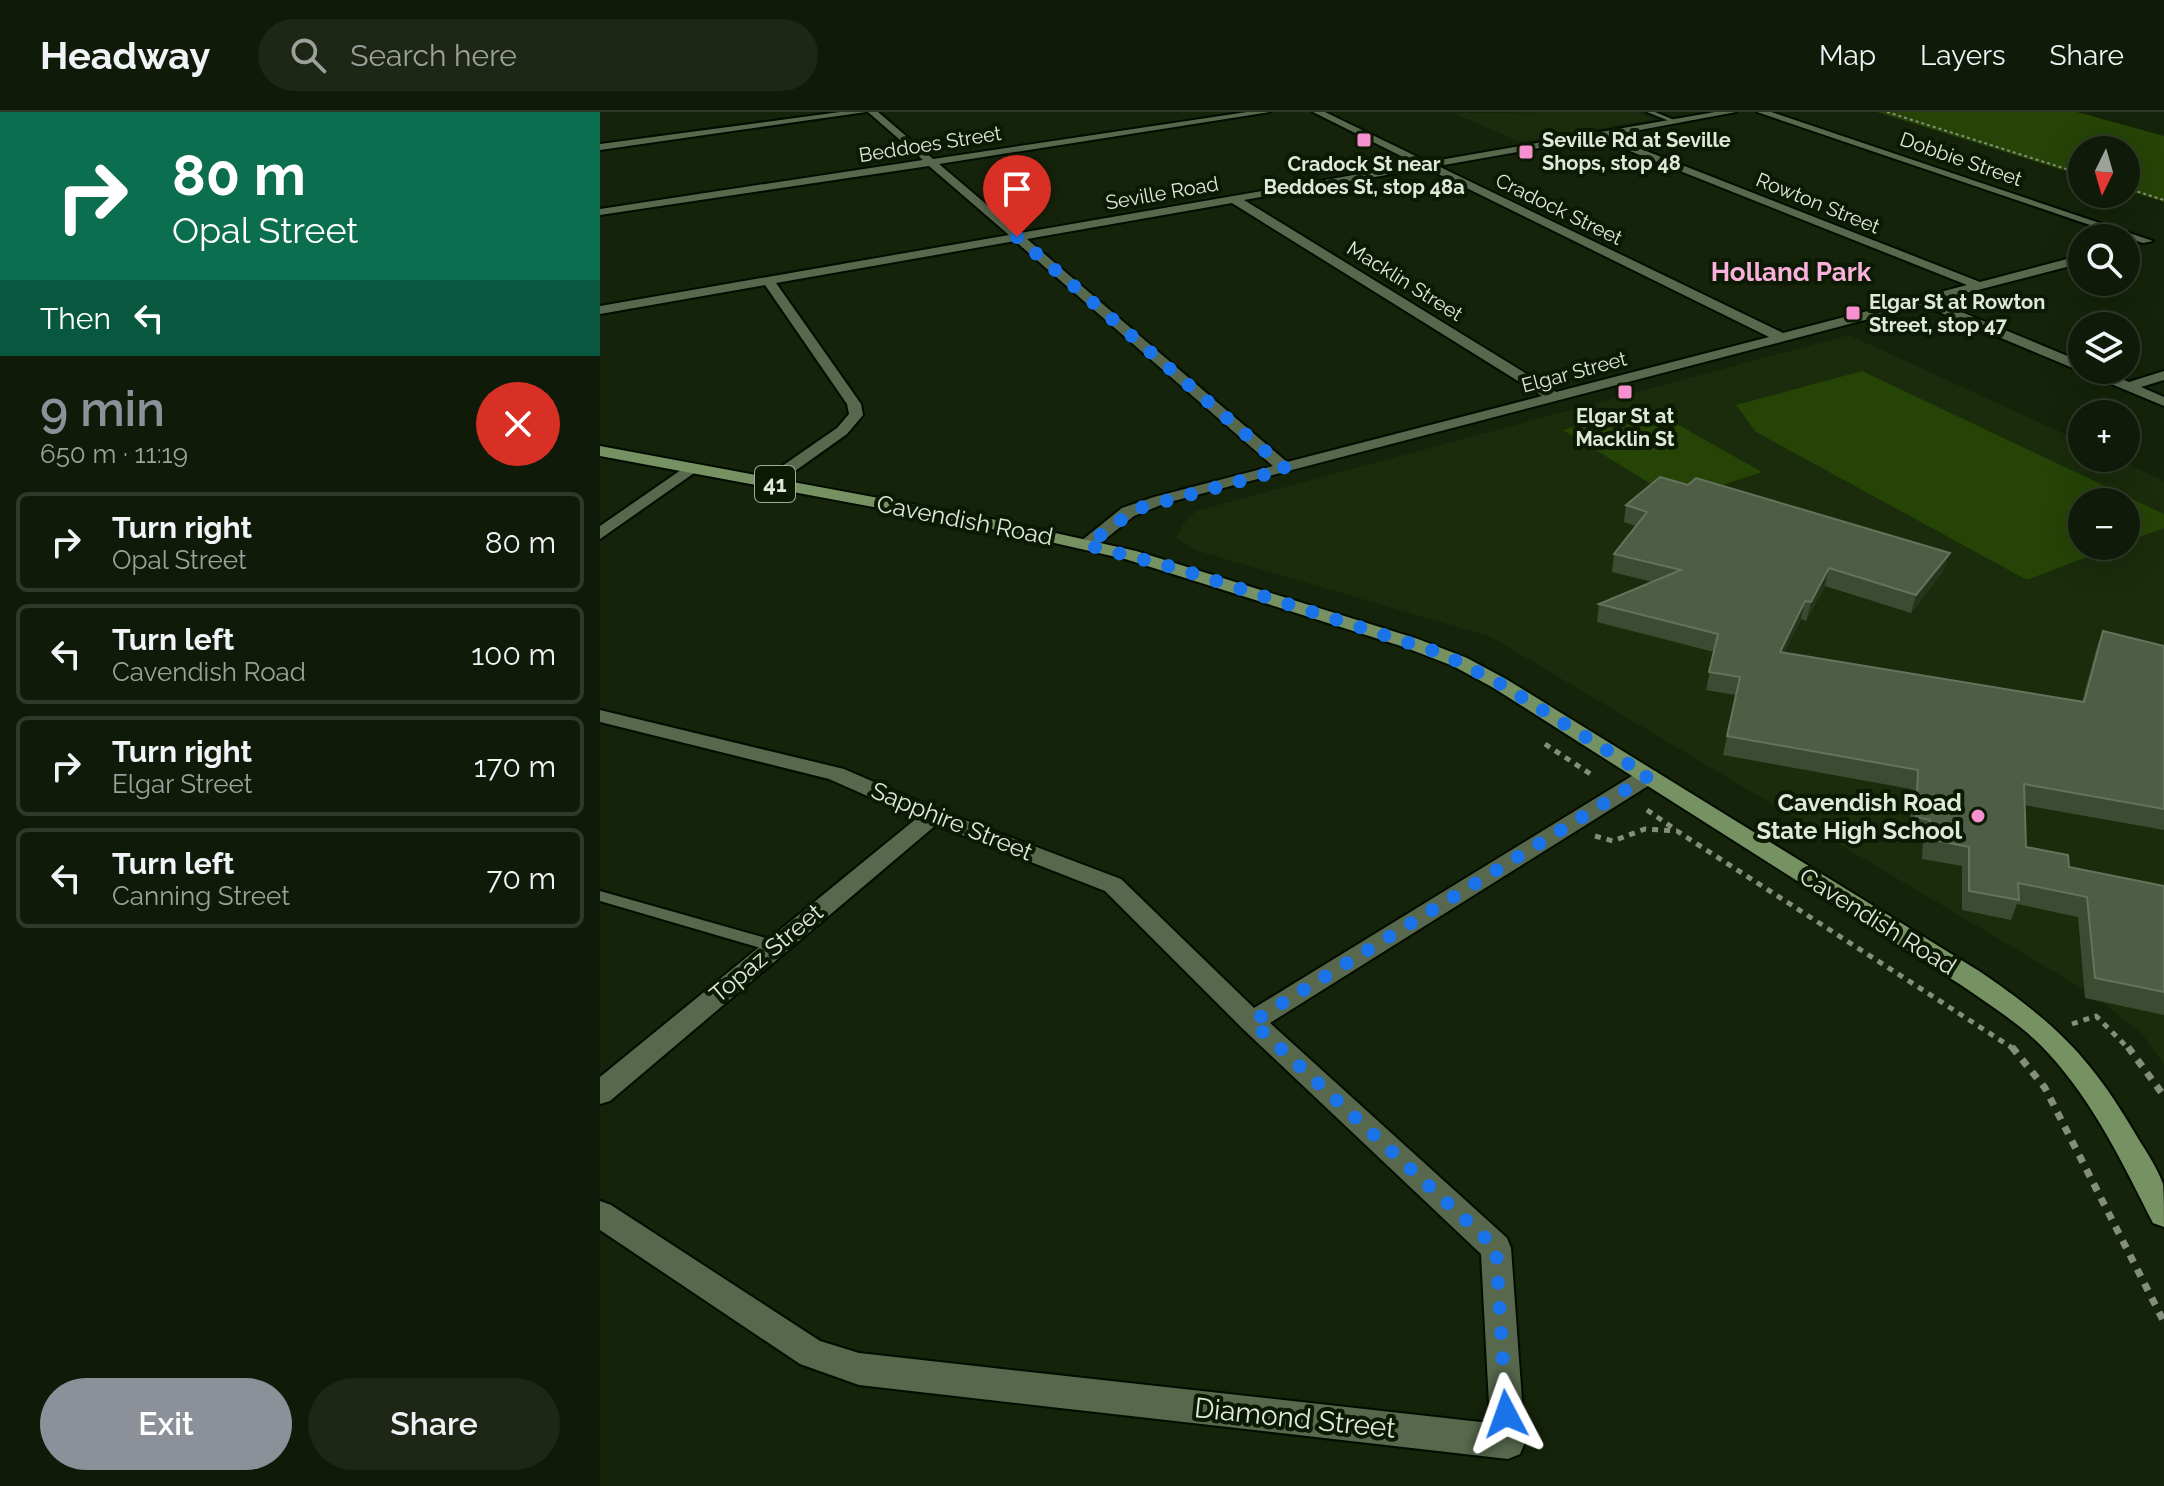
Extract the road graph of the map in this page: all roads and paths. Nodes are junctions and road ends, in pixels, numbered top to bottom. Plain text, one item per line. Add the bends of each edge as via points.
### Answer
1 (861, 112) edge
2 (873, 112) edge
3 (1265, 112) edge
4 (1318, 112) edge
5 (1652, 112) edge
6 (1731, 112) edge
7 (1762, 112) edge
8 (1887, 112) edge
9 (1676, 122) junction
10 (1598, 135) junction
11 (600, 147) edge
12 (931, 162) junction
13 (1429, 165) junction
14 (2068, 170) edge
15 (2140, 192) edge
16 (1234, 199) junction
17 (2164, 200) edge
18 (600, 212) edge
19 (1017, 237) junction
20 (2164, 237) edge
21 (2147, 241) junction
22 (2140, 243) edge
23 (2068, 263) edge
24 (769, 281) junction
25 (1980, 286) junction
26 (1926, 302) junction
27 (600, 310) edge
28 (1784, 339) junction
29 (2068, 361) edge
30 (2164, 375) edge
31 (2121, 384) edge
32 (2128, 387) junction
33 (1555, 398) junction
34 (2164, 402) edge
35 (600, 451) edge
36 (691, 468) junction
37 (1286, 469) junction
38 (768, 483) junction
39 (600, 534) edge
40 (1087, 545) junction
41 (600, 716) edge
42 (1540, 740) dead end
43 (1592, 775) dead end
44 (1648, 776) junction
45 (1647, 810) dead end
46 (933, 816) junction
47 (1574, 822) junction
48 (1677, 831) junction
49 (600, 896) edge
50 (774, 946) junction
51 (1252, 1022) junction
52 (2078, 1022) dead end
53 (600, 1093) edge
54 (2164, 1096) edge
55 (600, 1214) edge
56 (2164, 1214) edge
57 (2164, 1322) edge

1 - 11 street
2 - 12 street
3 - 12 street, Beddoes Street
4 - 13 street, Cradock Street
5 - 9 lane
6 - 9 street, Seville Road
7 - 21 street, Dobbie Street
8 - 14 path
9 - 10 street, Seville Road
10 - 13 street, Seville Road
10 - 25 street, Rowton Street
12 - 18 street, Beddoes Street
12 - 19 street
13 - 16 street, Seville Road
13 - 28 street, Cradock Street
15 - 17 path
16 - 19 street, Seville Road
16 - 33 street, Macklin Street
19 - 24 street, Seville Road
19 - 37 street
20 - 21 street
21 - 22 street
23 - 25 street, Elgar Street
24 - 27 street, Seville Road
24 - 38 street via 854,404 856,415 842,431
25 - 26 street, Elgar Street
26 - 28 street, Elgar Street
26 - 29 street
28 - 33 street, Elgar Street
30 - 32 street
31 - 32 street
32 - 34 street
33 - 37 street, Elgar Street
35 - 36 main road, Cavendish Road / 41
36 - 38 main road, Cavendish Road / 41
36 - 39 street
37 - 40 street, Elgar Street via 1136,509
38 - 40 main road, Cavendish Road / 41
40 - 44 main road, Cavendish Road / 41 via 1202,576 1443,654
41 - 46 street, Sapphire Street via 836,774
42 - 43 path
44 - 47 street
44 - 56 main road, Cavendish Road / 41 via 2028,1019 2094,1090
45 - 48 path
46 - 50 street, Topaz Street
46 - 51 street, Sapphire Street via 1113,885
47 - 48 path via 1608,841 1645,829
47 - 51 street
48 - 57 path via 2013,1048 2045,1088
49 - 50 lane
50 - 53 street, Topaz Street
51 - 55 street, Diamond Street via 1496,1248 1508,1442 859,1369 811,1353
52 - 54 path via 2096,1016 2127,1046

